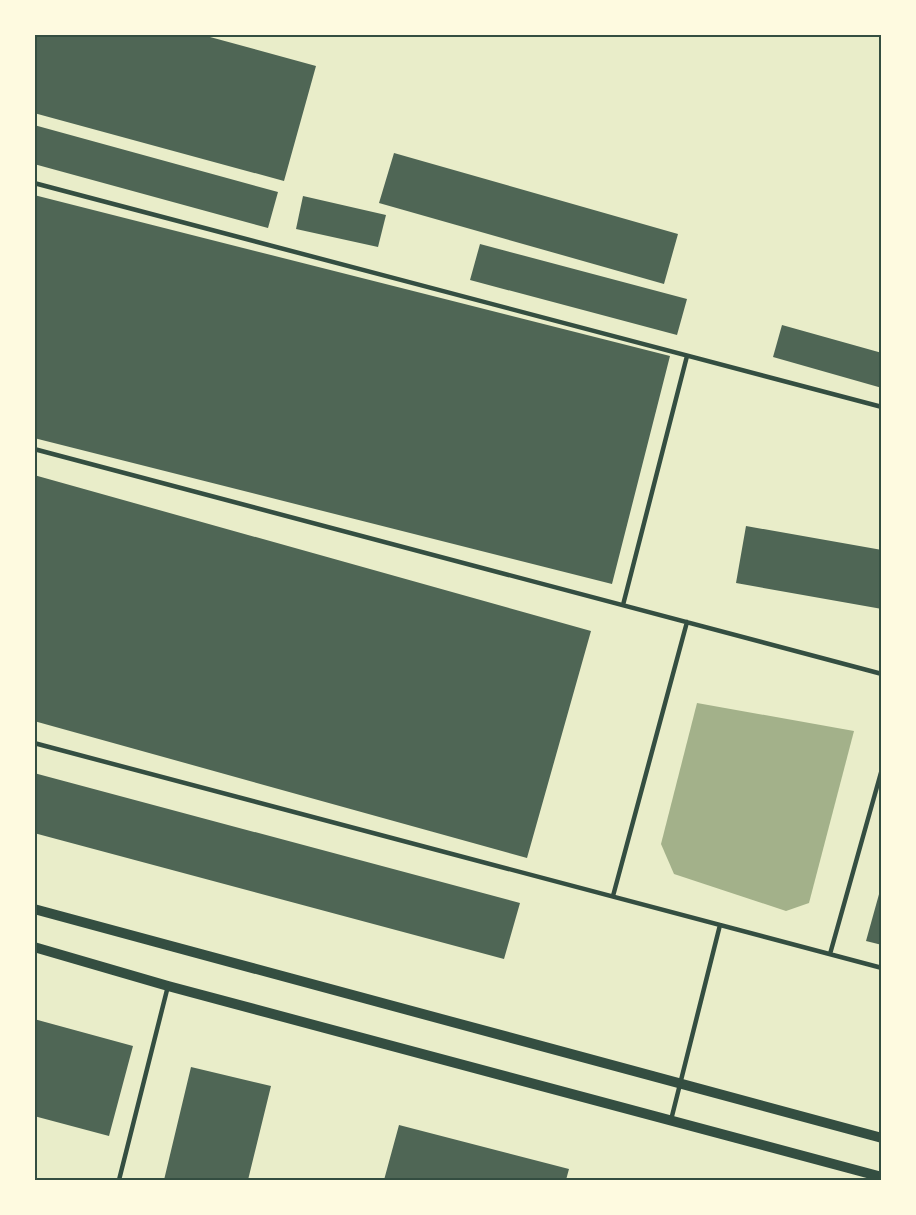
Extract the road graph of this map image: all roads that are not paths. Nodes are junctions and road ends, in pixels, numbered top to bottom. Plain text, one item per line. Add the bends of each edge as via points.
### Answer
1 (34, 183) edge
2 (687, 356) junction
3 (882, 407) edge
4 (34, 449) edge
5 (623, 605) junction
6 (687, 622) junction
7 (882, 674) edge
8 (34, 743) edge
9 (882, 769) edge
10 (613, 896) junction
11 (34, 909) edge
12 (720, 925) junction
13 (34, 947) edge
14 (830, 954) junction
15 (882, 968) edge
16 (168, 986) junction
17 (680, 1083) junction
18 (671, 1120) junction
19 (882, 1138) edge
20 (882, 1177) edge
21 (119, 1180) edge

1 - 2 lane
2 - 3 lane
2 - 5 lane
4 - 5 lane
5 - 6 lane
6 - 7 lane
6 - 10 lane
8 - 10 lane
9 - 14 lane
10 - 12 lane
11 - 17 street
12 - 14 lane
12 - 17 lane
13 - 16 street
14 - 15 lane
16 - 18 street
16 - 21 lane
17 - 18 lane
17 - 19 street
18 - 20 street

